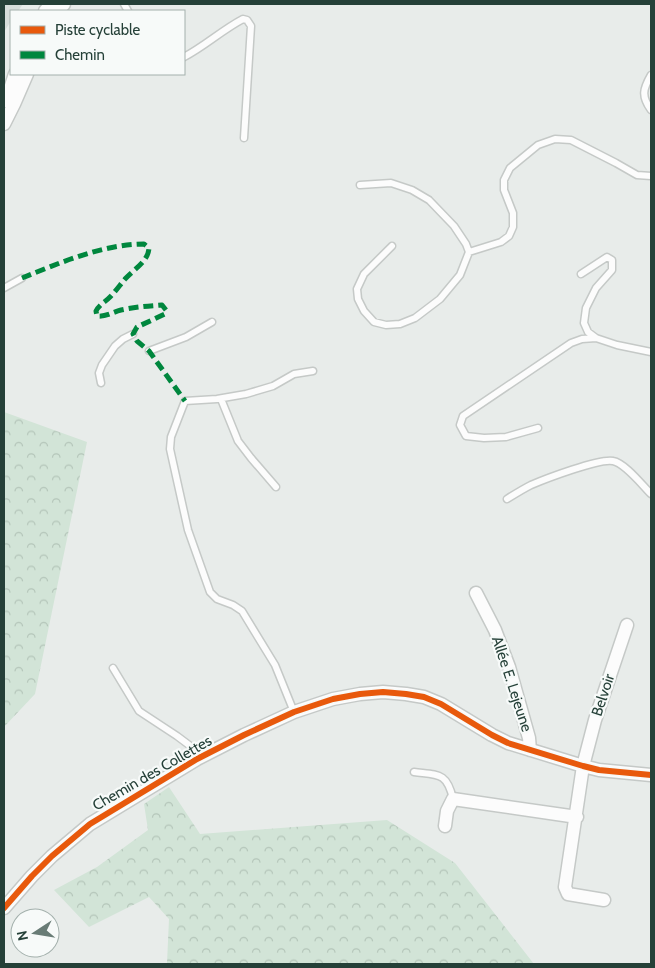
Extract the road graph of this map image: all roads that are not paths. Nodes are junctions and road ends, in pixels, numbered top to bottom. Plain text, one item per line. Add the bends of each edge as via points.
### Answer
1 (185, 56) edge
2 (15, 75) edge
3 (27, 75) edge
4 (651, 75) edge
5 (4, 101) edge
6 (651, 110) edge
7 (4, 124) edge
8 (244, 138) dead end
9 (651, 176) edge
10 (360, 185) dead end
11 (392, 246) dead end
12 (469, 252) junction
13 (581, 274) dead end
14 (22, 278) dead end
15 (4, 288) edge
16 (212, 322) dead end
17 (134, 334) dead end
18 (596, 338) junction
19 (149, 351) dead end
20 (651, 352) edge
21 (313, 371) dead end
22 (101, 383) dead end
23 (221, 399) junction
24 (538, 428) dead end
25 (276, 487) dead end
26 (651, 494) edge
27 (507, 499) dead end
28 (476, 593) dead end
29 (627, 625) dead end
30 (113, 668) dead end
31 (294, 712) junction
32 (530, 750) junction
33 (197, 759) junction
34 (584, 766) junction
35 (414, 772) dead end
36 (651, 775) edge
37 (453, 799) junction
38 (577, 817) junction
39 (445, 826) dead end
40 (604, 900) dead end
41 (4, 908) edge

1 - 8 lane via 243,18 248,20 251,26
2 - 5 street
3 - 7 street
4 - 6 lane via 644,96
9 - 12 lane via 636,175 571,140 555,139 538,145 510,168 504,180 504,190 513,212 509,236 501,242
10 - 12 lane via 391,183 429,200 454,226
11 - 12 lane via 364,274 357,289 364,311 374,322 386,325 415,318 440,299 460,275
13 - 18 lane via 607,257 612,260 612,270 596,288 586,308 584,323
14 - 15 lane
16 - 19 lane via 186,337
17 - 22 lane via 115,346 102,365 99,373
18 - 20 lane
18 - 24 lane via 571,343 463,416 460,425 466,436 484,438 506,437
21 - 23 lane via 294,374 273,386
23 - 25 lane via 238,441
23 - 31 lane via 185,401 170,437 188,530 210,592 242,611 276,665
26 - 27 lane via 624,466 613,461 570,471
28 - 32 street, Allée E. Lejeune via 509,667
29 - 34 street, Belvoir via 595,720
30 - 33 lane via 139,711 188,745
31 - 32 street, Chemin des Collettes via 332,699 360,694 406,694 441,704 492,735
31 - 33 street, Chemin des Collettes
32 - 34 street, Chemin des Collettes
33 - 41 street, Chemin des Collettes via 90,824 52,856
34 - 36 street, Chemin des Collettes
34 - 38 street
35 - 37 lane via 439,775 446,780
37 - 38 street
37 - 39 street
38 - 40 street via 565,887 568,894

